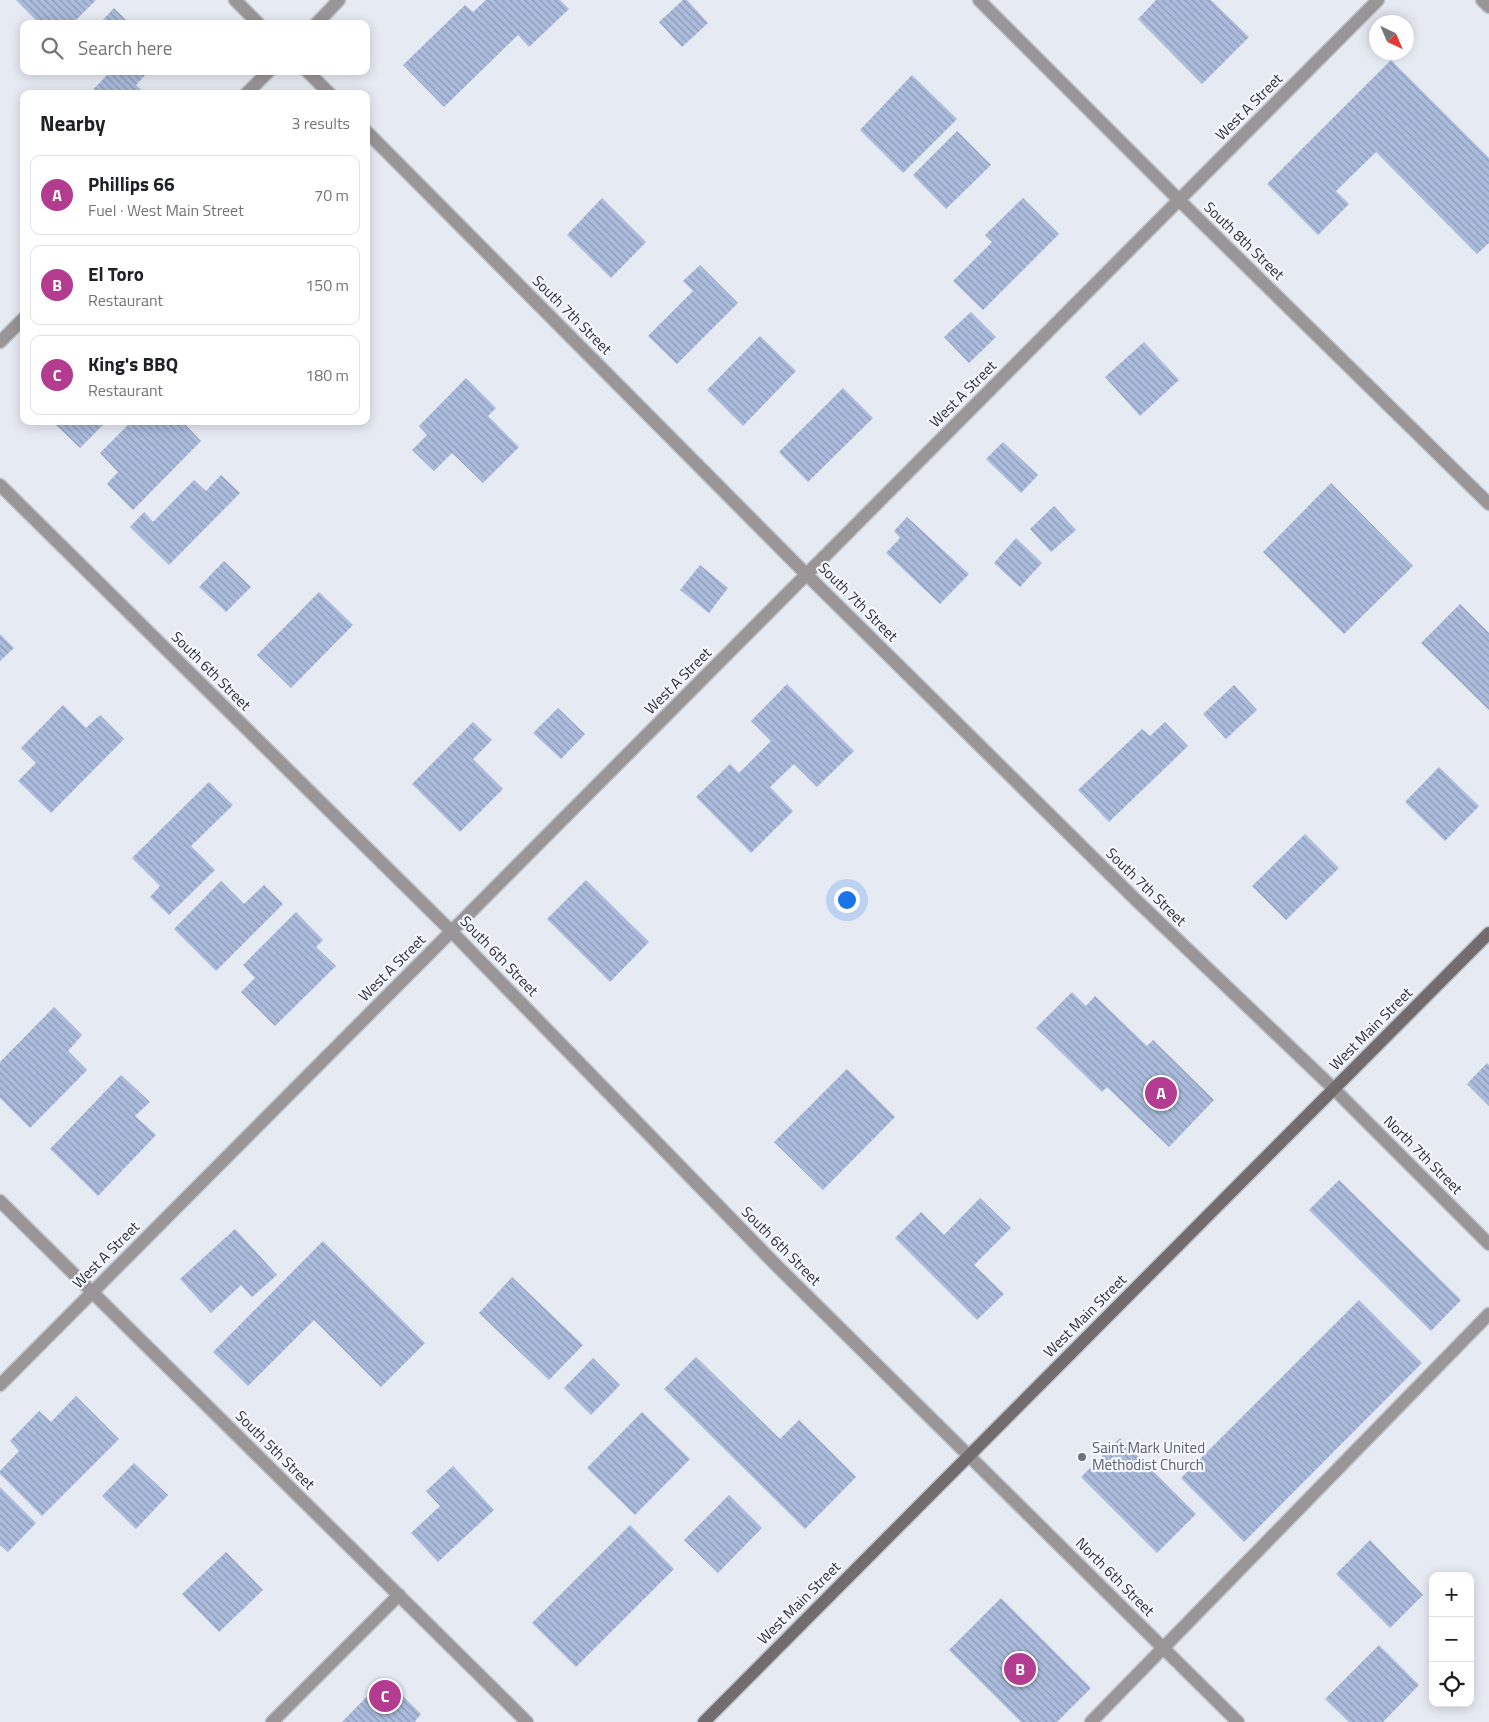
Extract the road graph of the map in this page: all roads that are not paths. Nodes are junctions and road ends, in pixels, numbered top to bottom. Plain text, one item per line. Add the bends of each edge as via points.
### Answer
1 (235, 0) edge
2 (339, 0) edge
3 (979, 0) edge
4 (1378, 0) edge
5 (1482, 0) edge
6 (1489, 7) edge
7 (255, 20) edge
8 (320, 20) edge
9 (265, 75) edge
10 (311, 75) edge
11 (250, 90) edge
12 (326, 90) edge
13 (370, 135) edge
14 (1179, 200) junction
15 (20, 322) edge
16 (0, 342) edge
17 (0, 485) edge
18 (1489, 504) edge
19 (807, 575) junction
20 (451, 931) junction
21 (1489, 933) edge
22 (1334, 1089) junction
23 (0, 1201) edge
24 (1489, 1244) edge
25 (92, 1292) junction
26 (1489, 1314) edge
27 (0, 1385) edge
28 (969, 1456) junction
29 (399, 1595) junction
30 (1164, 1648) junction
31 (272, 1722) edge
32 (527, 1722) edge
33 (704, 1722) edge
34 (1091, 1722) edge
35 (1238, 1722) edge

1 - 7 street
2 - 8 street
3 - 14 street, South 8th Street
4 - 14 street, West A Street
5 - 6 street
9 - 11 street
10 - 12 street
13 - 19 street, South 7th Street
14 - 18 street, South 8th Street
14 - 19 street, West A Street
15 - 16 street
17 - 20 street, South 6th Street
19 - 20 street, West A Street
19 - 22 street, South 7th Street via 1136,900
20 - 25 street, West A Street
20 - 28 street, South 6th Street via 777,1266
21 - 22 main road, West Main Street
22 - 24 street, North 7th Street
22 - 28 main road, West Main Street
23 - 25 street, South 5th Street
25 - 27 street, West A Street
25 - 29 street, South 5th Street
26 - 30 street
28 - 30 street, North 6th Street
28 - 33 main road, West Main Street
29 - 31 street
29 - 32 street, South 5th Street
30 - 34 street
30 - 35 street, North 6th Street

